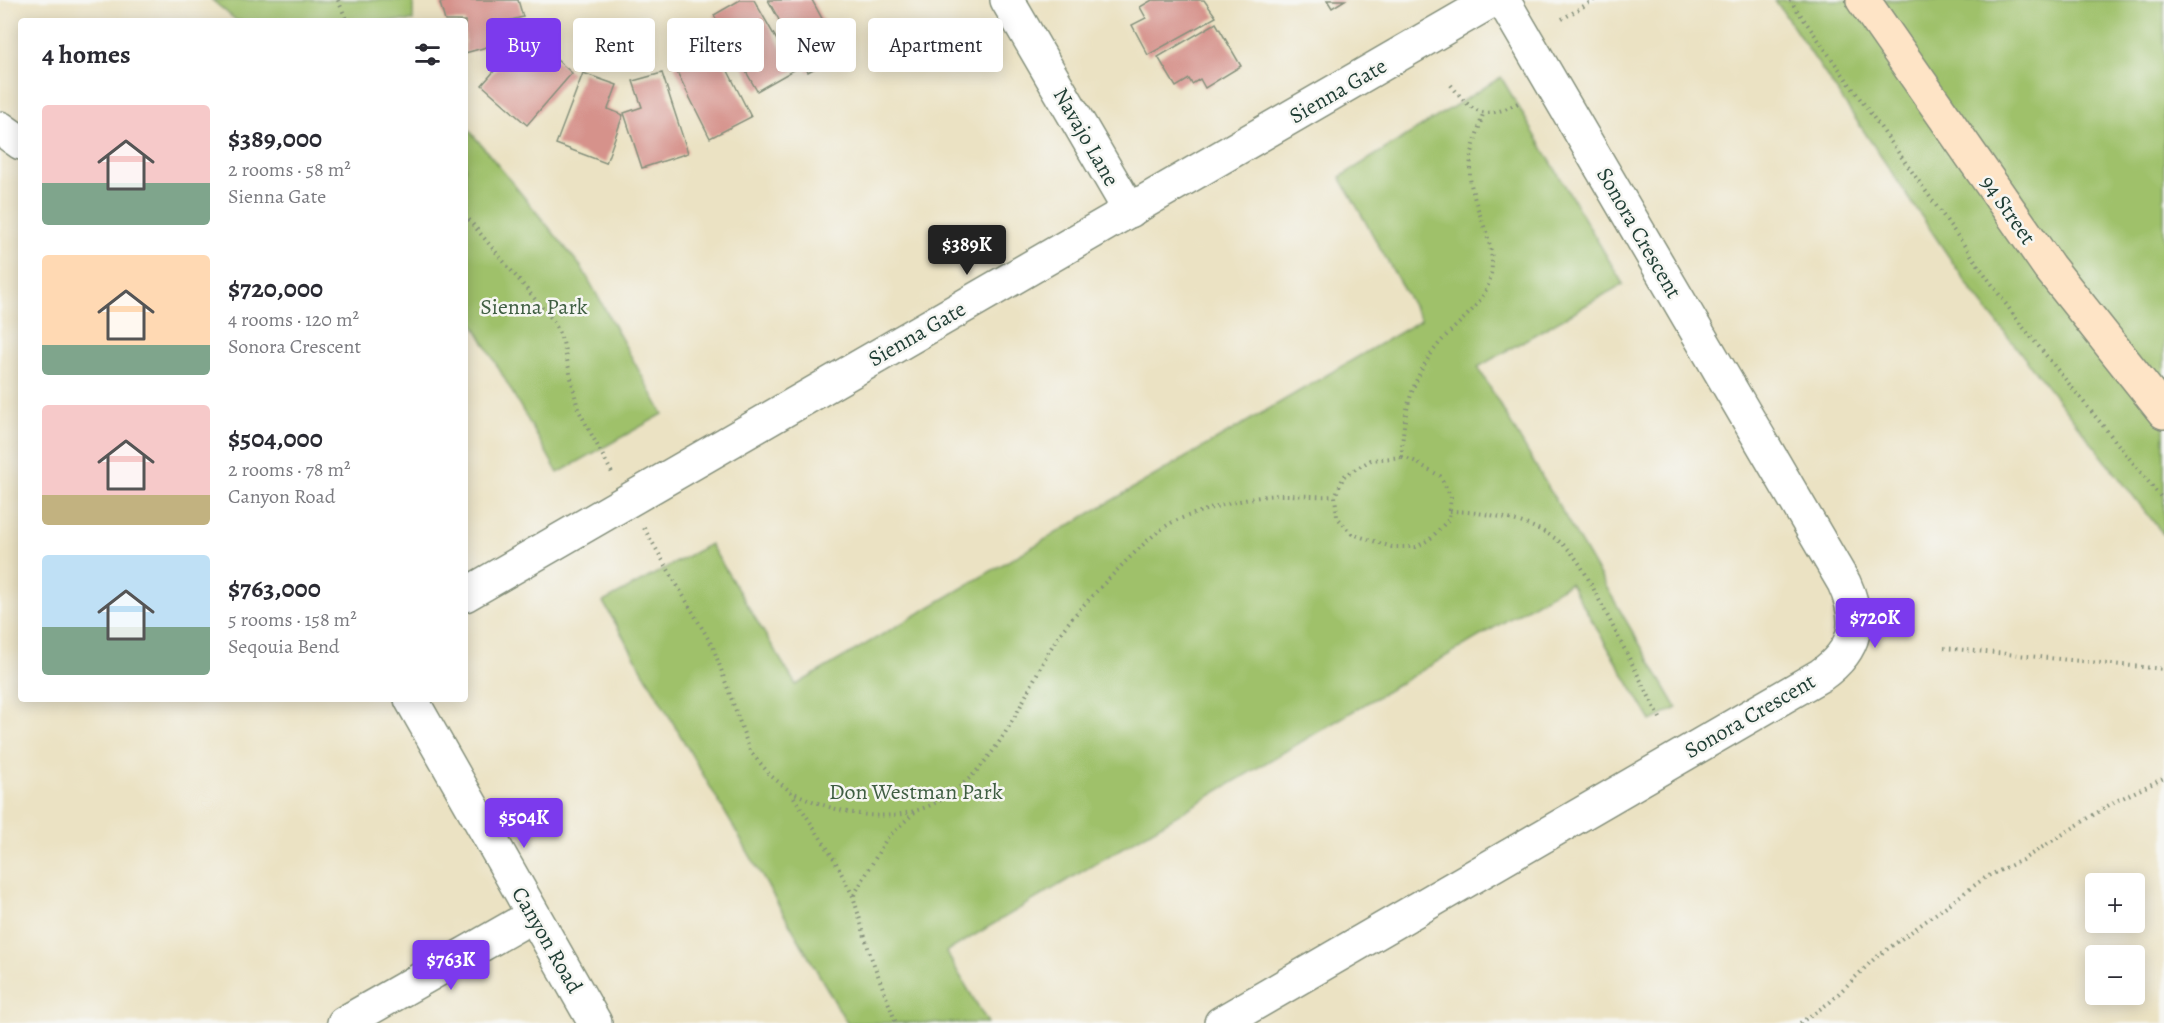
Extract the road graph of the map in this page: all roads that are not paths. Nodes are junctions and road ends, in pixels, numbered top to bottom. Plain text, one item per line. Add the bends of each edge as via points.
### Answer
1 (1007, 0) edge
2 (1493, 0) edge
3 (1503, 0) edge
4 (1863, 0) edge
5 (0, 128) edge
6 (18, 141) edge
7 (1130, 211) junction
8 (2164, 412) edge
9 (468, 593) edge
10 (413, 702) edge
11 (532, 916) junction
12 (345, 1023) edge
13 (595, 1023) edge
14 (1221, 1023) edge

1 - 7 street, Navajo Lane
2 - 7 street, Sienna Gate
3 - 14 street, Sonora Crescent via 1844,583 1856,617 1852,638 1844,654 1821,675
4 - 8 main road, 94 Street via 2049,267
5 - 6 street
7 - 9 street, Sienna Gate
10 - 11 street, Canyon Road
11 - 12 street
11 - 13 street, Canyon Road

